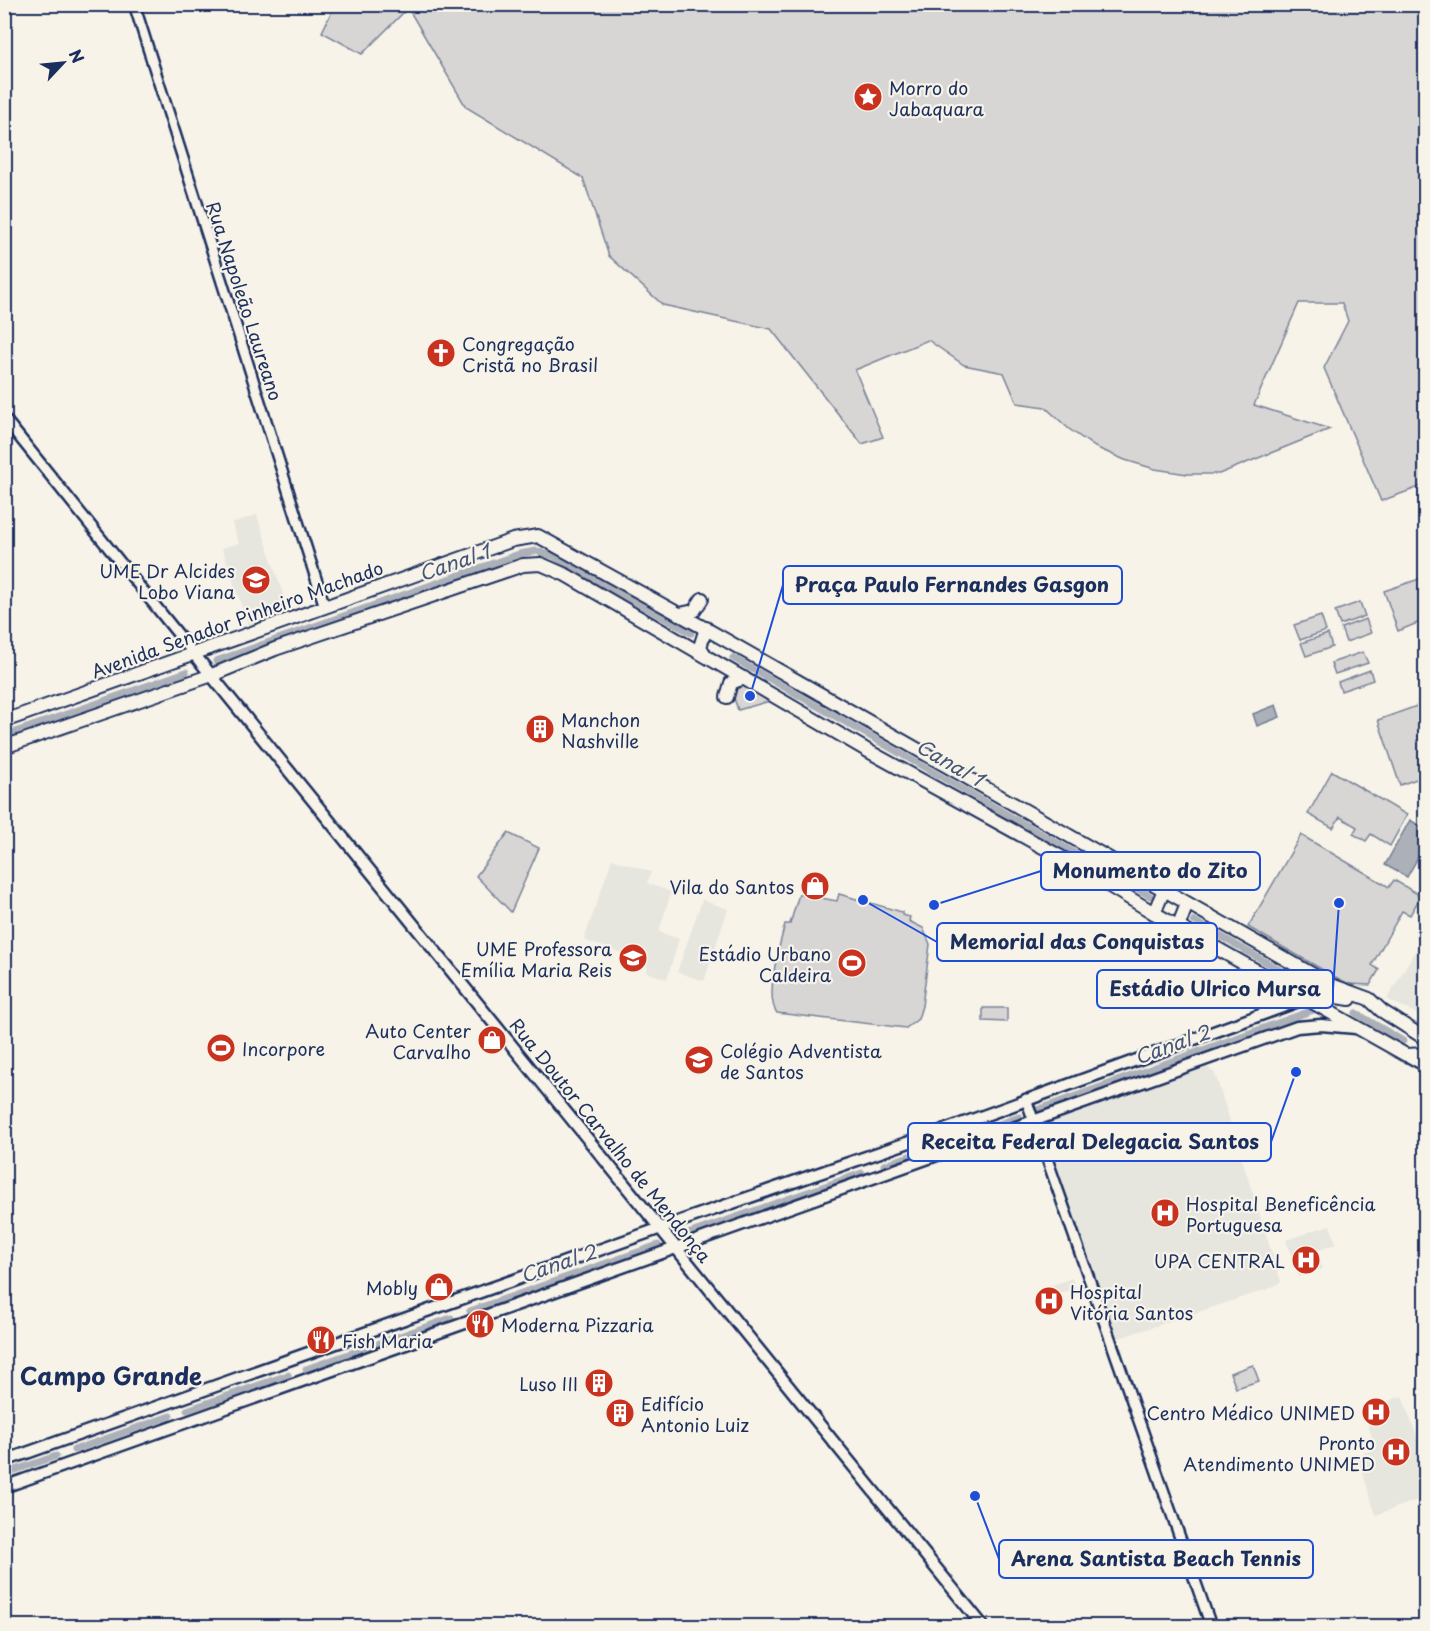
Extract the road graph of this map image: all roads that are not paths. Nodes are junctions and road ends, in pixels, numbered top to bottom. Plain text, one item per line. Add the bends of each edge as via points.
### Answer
1 (134, 4) edge
2 (4, 418) edge
3 (702, 599) dead end
4 (325, 608) junction
5 (680, 614) junction
6 (706, 628) junction
7 (724, 639) junction
8 (194, 654) junction
9 (705, 655) junction
10 (718, 662) junction
11 (212, 675) junction
12 (744, 678) junction
13 (727, 697) dead end
14 (4, 721) edge
15 (4, 747) edge
16 (1155, 862) dead end
17 (1137, 875) junction
18 (1164, 890) junction
19 (1187, 904) junction
20 (1154, 913) junction
21 (1178, 927) junction
22 (1307, 998) junction
23 (1363, 1003) junction
24 (1382, 1011) junction
25 (1348, 1021) junction
26 (1360, 1028) junction
27 (1416, 1030) edge
28 (1425, 1039) edge
29 (1401, 1052) junction
30 (1425, 1054) edge
31 (1425, 1066) edge
32 (1026, 1099) junction
33 (1033, 1120) junction
34 (662, 1228) junction
35 (678, 1247) junction
36 (4, 1461) edge
37 (4, 1487) edge
38 (983, 1626) edge
39 (1211, 1626) edge

1 - 4 street, Rua Napoleão Laureano
2 - 8 street
3 - 5 main road via 694,610
4 - 5 main road, Avenida Senador Pinheiro Machado via 530,535 554,543
4 - 8 main road, Avenida Senador Pinheiro Machado
5 - 6 main road, Avenida Senador Pinheiro Machado
6 - 7 main road, Avenida Senador Pinheiro Machado
6 - 9 main road via 700,647
7 - 10 main road via 725,648
7 - 17 main road, Avenida Senador Pinheiro Machado
8 - 11 main road, Rua Doutor Carvalho de Mendonça
8 - 14 main road, Avenida Senador Pinheiro Machado
9 - 10 main road
9 - 11 main road via 566,575 533,564 275,649
10 - 12 main road
11 - 15 main road
11 - 34 main road, Rua Doutor Carvalho de Mendonça
12 - 13 main road via 731,683
12 - 20 main road
16 - 17 main road
17 - 18 main road, Avenida Senador Pinheiro Machado
18 - 19 main road, Avenida Senador Pinheiro Machado
18 - 20 main road
19 - 21 main road
19 - 24 main road, Avenida Senador Pinheiro Machado via 1331,985 1369,999
20 - 21 main road
21 - 22 main road
22 - 23 main road via 1322,994
22 - 25 main road
22 - 32 main road
23 - 24 main road
23 - 25 main road via 1354,1002 1346,1009
24 - 27 main road, Avenida Senador Pinheiro Machado
25 - 26 main road
26 - 29 main road
26 - 33 main road via 1321,1024 1297,1027
27 - 28 main road, Avenida Senador Pinheiro Machado
27 - 29 main road via 1415,1045
29 - 30 main road
29 - 31 main road
32 - 33 street
32 - 34 main road
33 - 35 main road
33 - 39 street
34 - 35 main road, Rua Doutor Carvalho de Mendonça
34 - 36 main road
35 - 37 main road
35 - 38 main road, Rua Doutor Carvalho de Mendonça

